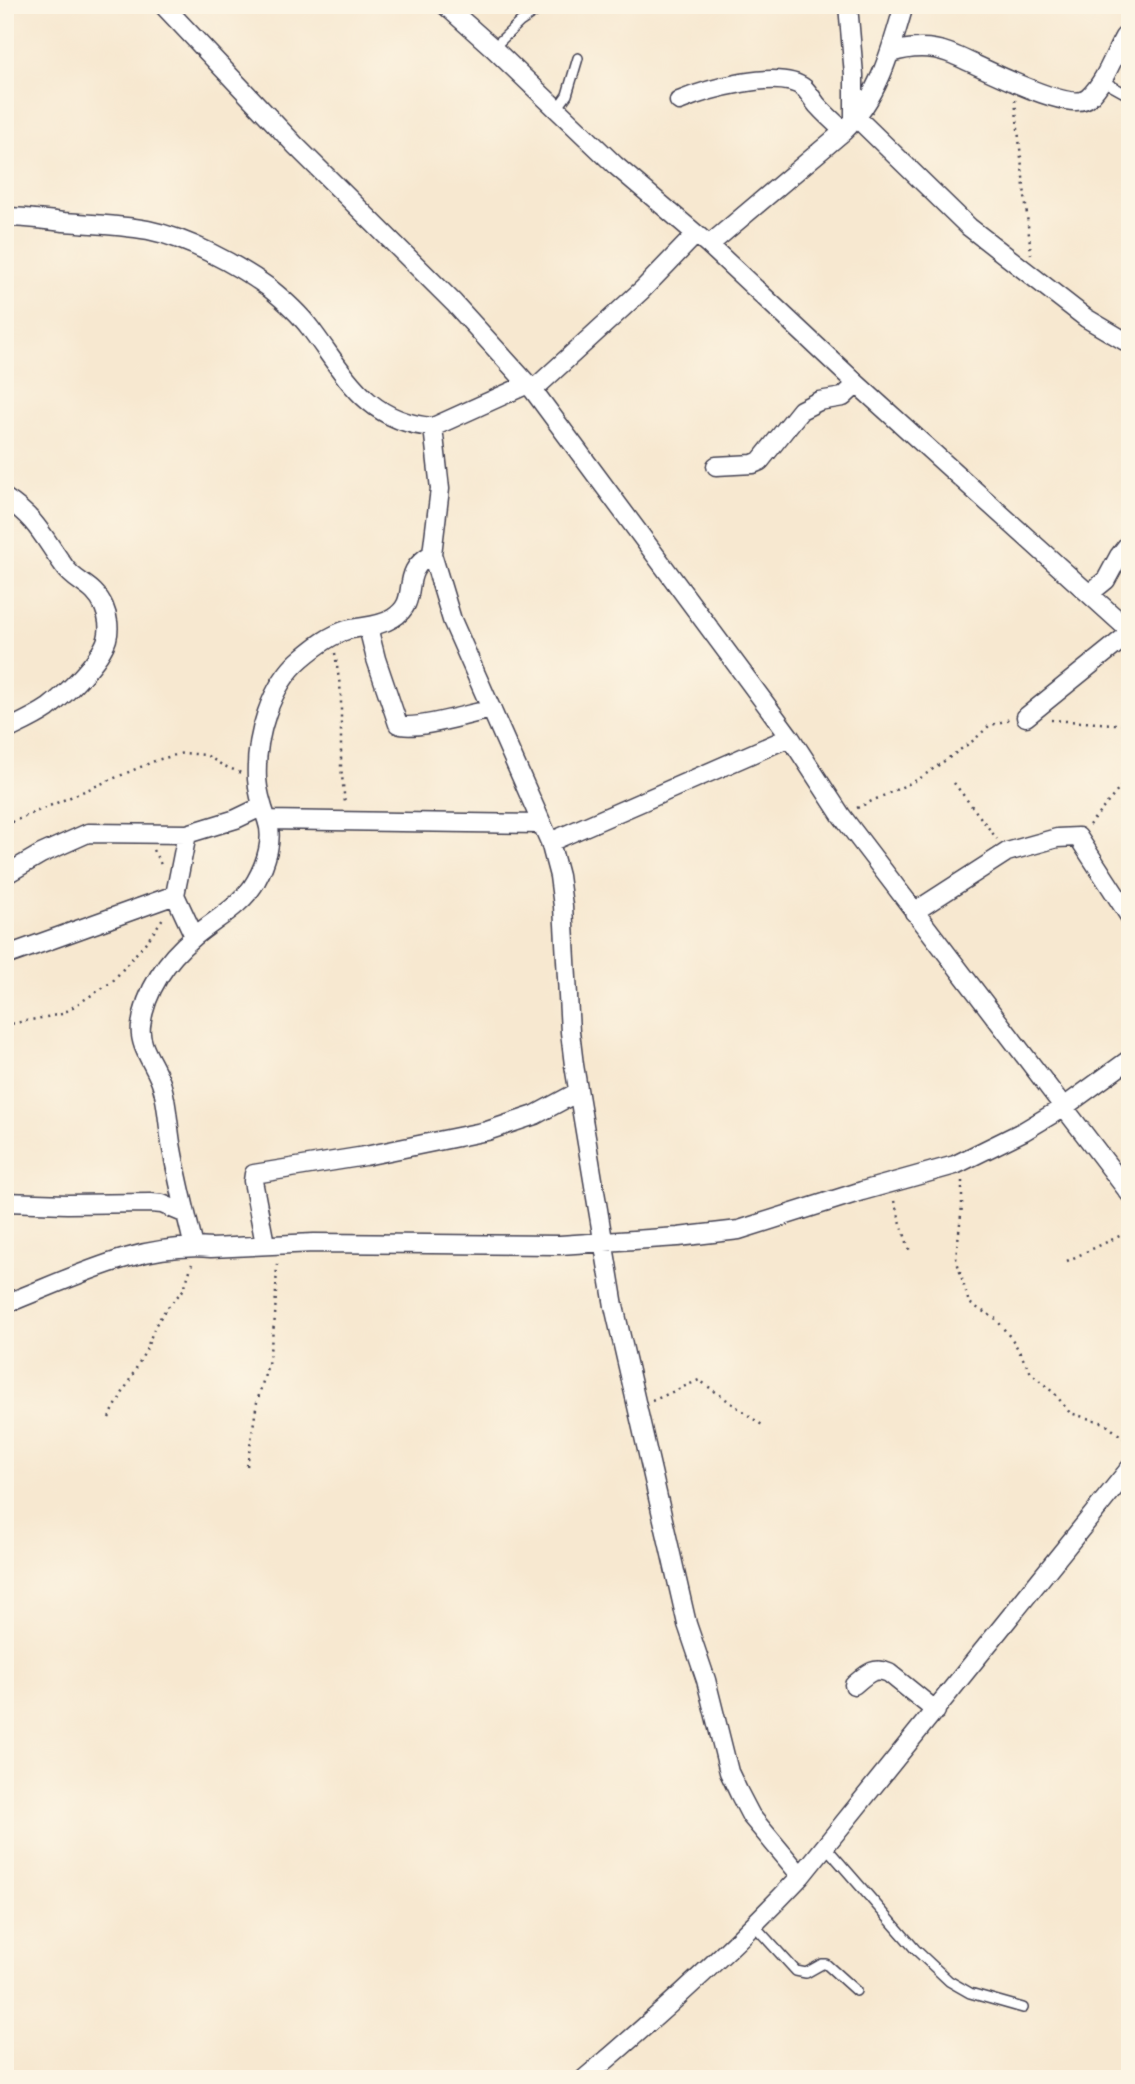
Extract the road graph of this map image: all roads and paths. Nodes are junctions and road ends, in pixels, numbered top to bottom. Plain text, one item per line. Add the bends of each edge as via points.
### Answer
1 (163, 5) edge
2 (445, 5) edge
3 (545, 5) edge
4 (848, 5) edge
5 (904, 5) edge
6 (1124, 37) dead end
7 (493, 48) junction
8 (891, 53) junction
9 (578, 58) dead end
10 (1101, 80) junction
11 (1013, 81) junction
12 (1130, 96) edge
13 (679, 101) dead end
14 (557, 109) junction
15 (852, 124) junction
16 (5, 217) edge
17 (702, 239) junction
18 (1033, 278) junction
19 (1130, 344) edge
20 (857, 384) junction
21 (530, 387) junction
22 (433, 427) junction
23 (716, 466) dead end
24 (5, 498) edge
25 (1130, 542) edge
26 (432, 554) junction
27 (1090, 593) junction
28 (369, 627) junction
29 (1130, 632) edge
30 (332, 636) junction
31 (492, 709) junction
32 (1026, 717) junction
33 (1130, 725) edge
34 (5, 731) edge
35 (790, 737) junction
36 (1130, 776) edge
37 (257, 779) junction
38 (954, 783) dead end
39 (264, 813) junction
40 (841, 815) junction
41 (344, 821) junction
42 (542, 824) junction
43 (5, 825) edge
44 (142, 832) junction
45 (187, 834) junction
46 (1078, 837) junction
47 (550, 842) junction
48 (1007, 852) junction
49 (5, 875) edge
50 (173, 896) junction
51 (914, 912) junction
52 (1130, 917) edge
53 (194, 936) junction
54 (5, 956) edge
55 (5, 1025) edge
56 (1130, 1059) edge
57 (578, 1091) junction
58 (1064, 1107) junction
59 (955, 1165) junction
60 (888, 1184) junction
61 (1130, 1194) edge
62 (5, 1202) edge
63 (186, 1214) junction
64 (1130, 1231) edge
65 (604, 1241) junction
66 (272, 1244) junction
67 (194, 1247) junction
68 (910, 1252) dead end
69 (1067, 1261) dead end
70 (5, 1304) edge
71 (636, 1408) junction
72 (109, 1418) dead end
73 (762, 1425) dead end
74 (1130, 1443) edge
75 (247, 1466) dead end
76 (1130, 1468) edge
77 (854, 1685) dead end
78 (936, 1711) junction
79 (826, 1847) junction
80 (801, 1876) junction
81 (754, 1925) junction
82 (856, 1991) dead end
83 (1023, 2008) dead end
84 (584, 2079) edge

1 - 21 street
2 - 7 street
3 - 7 lane
4 - 15 street via 854,75
5 - 8 street
6 - 10 street
7 - 14 street
8 - 11 street via 916,48 947,53
8 - 15 street
9 - 14 lane via 567,95
10 - 11 street via 1090,97 1076,103
10 - 12 lane
11 - 18 path
13 - 15 street via 702,92 785,80 805,89 830,119
14 - 17 street
15 - 17 street
15 - 18 street
16 - 22 street via 150,230 196,247 238,268 287,303 363,398 404,421
17 - 20 street
17 - 21 street
18 - 19 street
20 - 23 street via 843,397 801,410 760,461
20 - 27 street
21 - 22 street
21 - 35 street
22 - 26 street via 440,489
24 - 34 street via 24,510 65,569 93,589 108,616 105,643 86,671 48,708
25 - 27 street via 1106,580
26 - 28 street via 415,567 404,609
26 - 31 street via 452,620
27 - 29 street
28 - 30 street
28 - 31 street via 397,723 422,726
29 - 32 street
30 - 37 street via 300,660 269,707
30 - 41 path via 341,693
31 - 42 street
32 - 33 path
32 - 40 path via 989,726 919,779
35 - 40 street
35 - 47 street
36 - 46 path
37 - 39 street
37 - 43 path via 206,755 183,753
38 - 48 path
39 - 41 street
39 - 45 street
39 - 53 street via 269,847 256,882 223,916
40 - 51 street
41 - 42 street
42 - 47 street
44 - 45 street
44 - 49 street via 88,833
44 - 50 path
45 - 50 street
46 - 48 street
46 - 52 street
47 - 57 street via 563,906
48 - 51 street
50 - 53 street
50 - 54 street
50 - 55 path via 151,936 112,982 62,1014
51 - 58 street
53 - 63 street via 163,968 151,992 141,1033 162,1084
56 - 58 street
57 - 65 street
57 - 66 street via 535,1115 487,1131 254,1174
58 - 59 street
58 - 61 street
59 - 60 street
59 - 74 path via 962,1180 956,1258 969,1303 996,1319 1031,1373 1070,1413 1104,1423
60 - 65 street via 739,1230
60 - 68 path
62 - 63 street via 152,1203
63 - 67 street
64 - 69 path
65 - 66 street via 560,1245
65 - 71 street
66 - 67 street
66 - 75 path via 275,1318
67 - 70 street via 127,1256
67 - 72 path via 184,1289 155,1326
71 - 73 path via 699,1380
71 - 80 street via 687,1624 729,1772 751,1816
76 - 78 street
77 - 78 street via 871,1671 880,1670
78 - 79 street
79 - 80 street
79 - 83 lane via 949,1981 970,1993
80 - 81 street
81 - 82 lane via 796,1971 806,1973 826,1964
81 - 84 street

